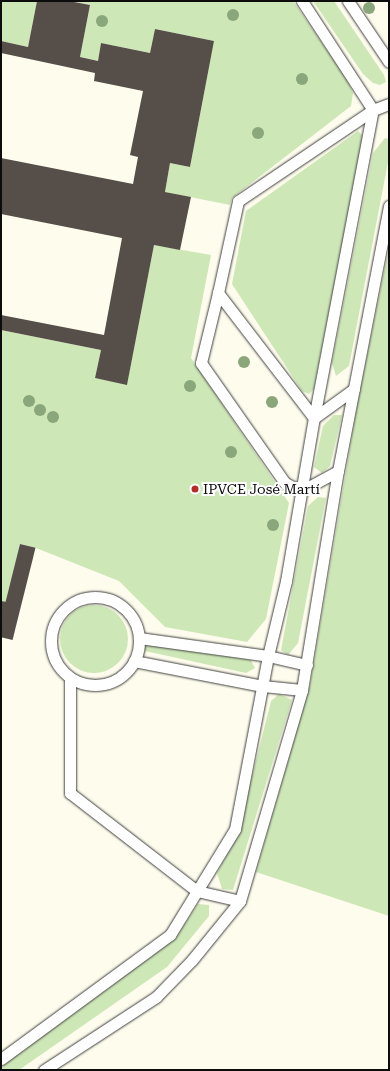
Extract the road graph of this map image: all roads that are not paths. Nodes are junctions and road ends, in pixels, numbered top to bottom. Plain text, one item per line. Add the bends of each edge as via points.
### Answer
1 (302, 1) edge
2 (348, 1) edge
3 (385, 51) edge
4 (389, 62) edge
5 (389, 104) edge
6 (373, 110) junction
7 (389, 206) edge
8 (218, 293) junction
9 (354, 389) junction
10 (314, 418) junction
11 (338, 471) junction
12 (301, 491) junction
13 (139, 638) junction
14 (268, 656) junction
15 (134, 661) junction
16 (307, 665) junction
17 (70, 678) junction
18 (263, 686) junction
19 (302, 690) junction
20 (197, 891) junction
21 (240, 902) junction
22 (1, 1059) edge
23 (44, 1070) edge

1 - 6 lane
2 - 3 lane
3 - 4 lane
5 - 6 lane
6 - 8 lane via 238,201
6 - 10 lane
7 - 9 lane
8 - 10 lane
8 - 12 lane via 202,363 285,483
9 - 10 lane
9 - 11 lane
10 - 12 lane
11 - 12 lane
11 - 16 lane
12 - 14 lane via 286,581
13 - 14 lane
13 - 15 lane
13 - 17 lane via 132,617 118,603 99,596 73,602 56,620 50,641 56,664
14 - 16 lane
14 - 18 lane
15 - 17 lane via 120,678 103,685 84,684
15 - 18 lane
16 - 19 lane
17 - 20 lane via 70,793
18 - 19 lane
18 - 20 lane via 235,829
19 - 21 lane
20 - 21 lane
20 - 22 lane via 170,935
21 - 23 lane via 192,960 156,997

